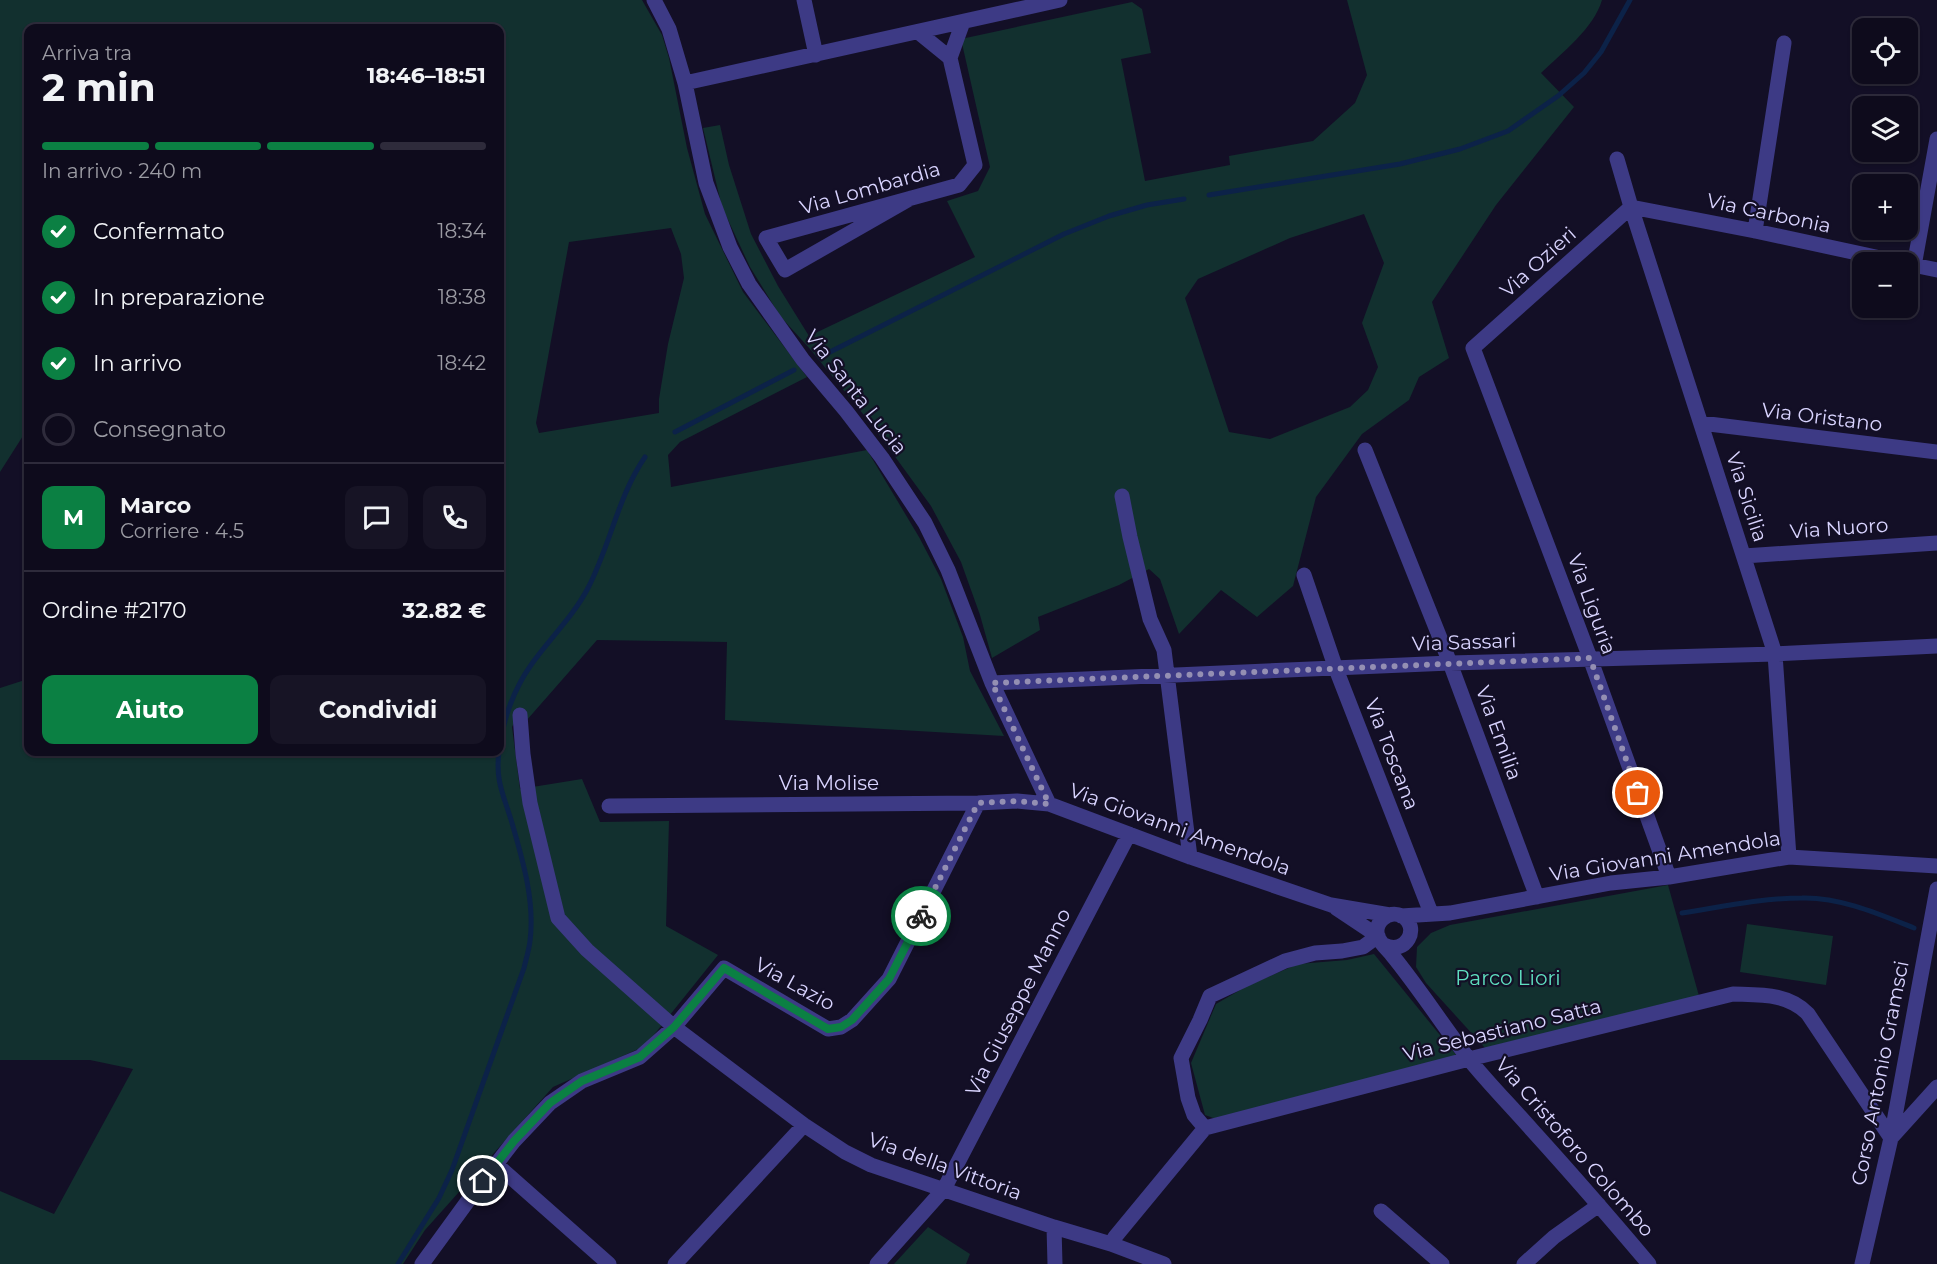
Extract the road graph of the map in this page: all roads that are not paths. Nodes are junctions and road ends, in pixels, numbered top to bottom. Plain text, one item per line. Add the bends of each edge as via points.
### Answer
1 (654, 0) edge
2 (804, 0) edge
3 (1060, 0) edge
4 (963, 22) junction
5 (918, 32) junction
6 (1784, 43) dead end
7 (816, 55) junction
8 (950, 58) junction
9 (685, 82) junction
10 (1937, 140) edge
11 (1617, 159) dead end
12 (912, 198) junction
13 (1631, 207) junction
14 (1755, 231) junction
15 (1853, 252) edge
16 (1914, 252) edge
17 (1918, 266) edge
18 (1937, 270) edge
19 (1473, 348) joint
20 (1701, 423) junction
21 (1365, 450) dead end
22 (1937, 452) edge
23 (1122, 495) dead end
24 (1937, 543) edge
25 (1744, 556) junction
26 (1304, 575) dead end
27 (1937, 646) edge
28 (1775, 654) junction
29 (1590, 658) junction
30 (1450, 663) junction
31 (1336, 669) junction
32 (1168, 675) junction
33 (992, 683) junction
34 (520, 715) dead end
35 (978, 803) junction
36 (1049, 804) junction
37 (609, 806) dead end
38 (1129, 834) junction
39 (1190, 857) junction
40 (1789, 857) junction
41 (1937, 866) edge
42 (1669, 877) junction
43 (1937, 889) edge
44 (1537, 897) junction
45 (1331, 905) junction
46 (1431, 914) junction
47 (1396, 915) junction
48 (1381, 940) junction
49 (1408, 940) junction
50 (1407, 973) junction
51 (674, 1027) junction
52 (1469, 1059) junction
53 (1937, 1087) edge
54 (1931, 1102) edge
55 (804, 1125) junction
56 (1205, 1128) junction
57 (1891, 1138) junction
58 (497, 1165) junction
59 (944, 1189) junction
60 (1599, 1205) junction
61 (1382, 1211) dead end
62 (1054, 1227) junction
63 (1111, 1244) junction
64 (422, 1264) edge
65 (609, 1264) edge
66 (675, 1264) edge
67 (878, 1264) edge
68 (1055, 1264) edge
69 (1164, 1264) edge
70 (1442, 1264) edge
71 (1524, 1264) edge
72 (1649, 1264) edge
73 (1862, 1264) edge

1 - 9 street, Via Santa Lucia via 669,29
2 - 7 street
3 - 4 street
4 - 5 street
4 - 8 street
5 - 7 street
5 - 8 street
6 - 14 street
7 - 9 street
8 - 12 street, Via Lombardia via 975,165 959,185
9 - 33 street, Via Santa Lucia via 706,183 730,247 756,294 882,458 925,523 948,570
10 - 16 street
11 - 13 street, Via Sicilia
12 - 12 street, Via Lombardia via 766,238 785,270
13 - 14 street, Via Carbonia
13 - 19 street, Via Ozieri
13 - 20 street, Via Sicilia
14 - 15 street, Via Carbonia
17 - 18 street
19 - 29 street, Via Liguria
20 - 22 street, Via Oristano
20 - 25 street, Via Sicilia
21 - 30 street, Via Emilia
23 - 32 street via 1150,619 1164,650
24 - 25 street, Via Nuoro
25 - 28 street, Via Sicilia
26 - 31 street, Via Toscana
27 - 28 street, Via Sassari
28 - 29 street, Via Sassari
28 - 40 street, Via Sicilia
29 - 30 street, Via Sassari
29 - 42 street, Via Liguria
30 - 31 street, Via Sassari
30 - 44 street, Via Emilia
31 - 32 street, Via Sassari
31 - 46 street, Via Toscana
32 - 33 street, Via Sassari
32 - 39 street
33 - 36 street, Via Santa Lucia
34 - 51 street, Via della Vittoria via 530,803 558,918 587,950
35 - 36 street, Via Molise
35 - 37 street, Via Molise
35 - 51 street, Via Lazio via 889,979 852,1020 828,1029 724,968
36 - 38 street, Via Giovanni Amendola
38 - 39 street, Via Giovanni Amendola
38 - 59 street, Via Giuseppe Manno
39 - 45 street, Via Giovanni Amendola
40 - 41 street, Via Giovanni Amendola
40 - 42 street, Via Giovanni Amendola
42 - 44 street, Via Giovanni Amendola
43 - 57 street, Corso Antonio Gramsci
44 - 46 street, Via Giovanni Amendola
45 - 47 street, Via Giovanni Amendola
45 - 48 street, Via Giovanni Amendola
46 - 47 street, Via Giovanni Amendola
47 - 48 street via 1381,920
47 - 49 street via 1406,919
48 - 49 street via 1394,948
48 - 50 street, Via Giovanni Amendola
48 - 56 street via 1285,961 1210,996 1181,1058 1188,1098 1194,1115
49 - 50 street
50 - 52 street, Via Cristoforo Colombo
51 - 55 street, Via della Vittoria
51 - 58 street via 640,1057 582,1081 550,1103
52 - 56 street, Via Sebastiano Satta
52 - 57 street, Via Sebastiano Satta via 1733,994 1788,999 1808,1014
52 - 60 street, Via Cristoforo Colombo
53 - 54 street
54 - 57 street
55 - 59 street, Via della Vittoria via 871,1165
55 - 66 street
56 - 63 street
57 - 73 street, Corso Antonio Gramsci
58 - 64 street
58 - 65 street
59 - 62 street, Via della Vittoria
59 - 67 street, Via Giuseppe Manno
60 - 71 street
60 - 72 street, Via Cristoforo Colombo
61 - 70 street
62 - 63 street, Via della Vittoria
62 - 68 street
63 - 69 street, Via della Vittoria

